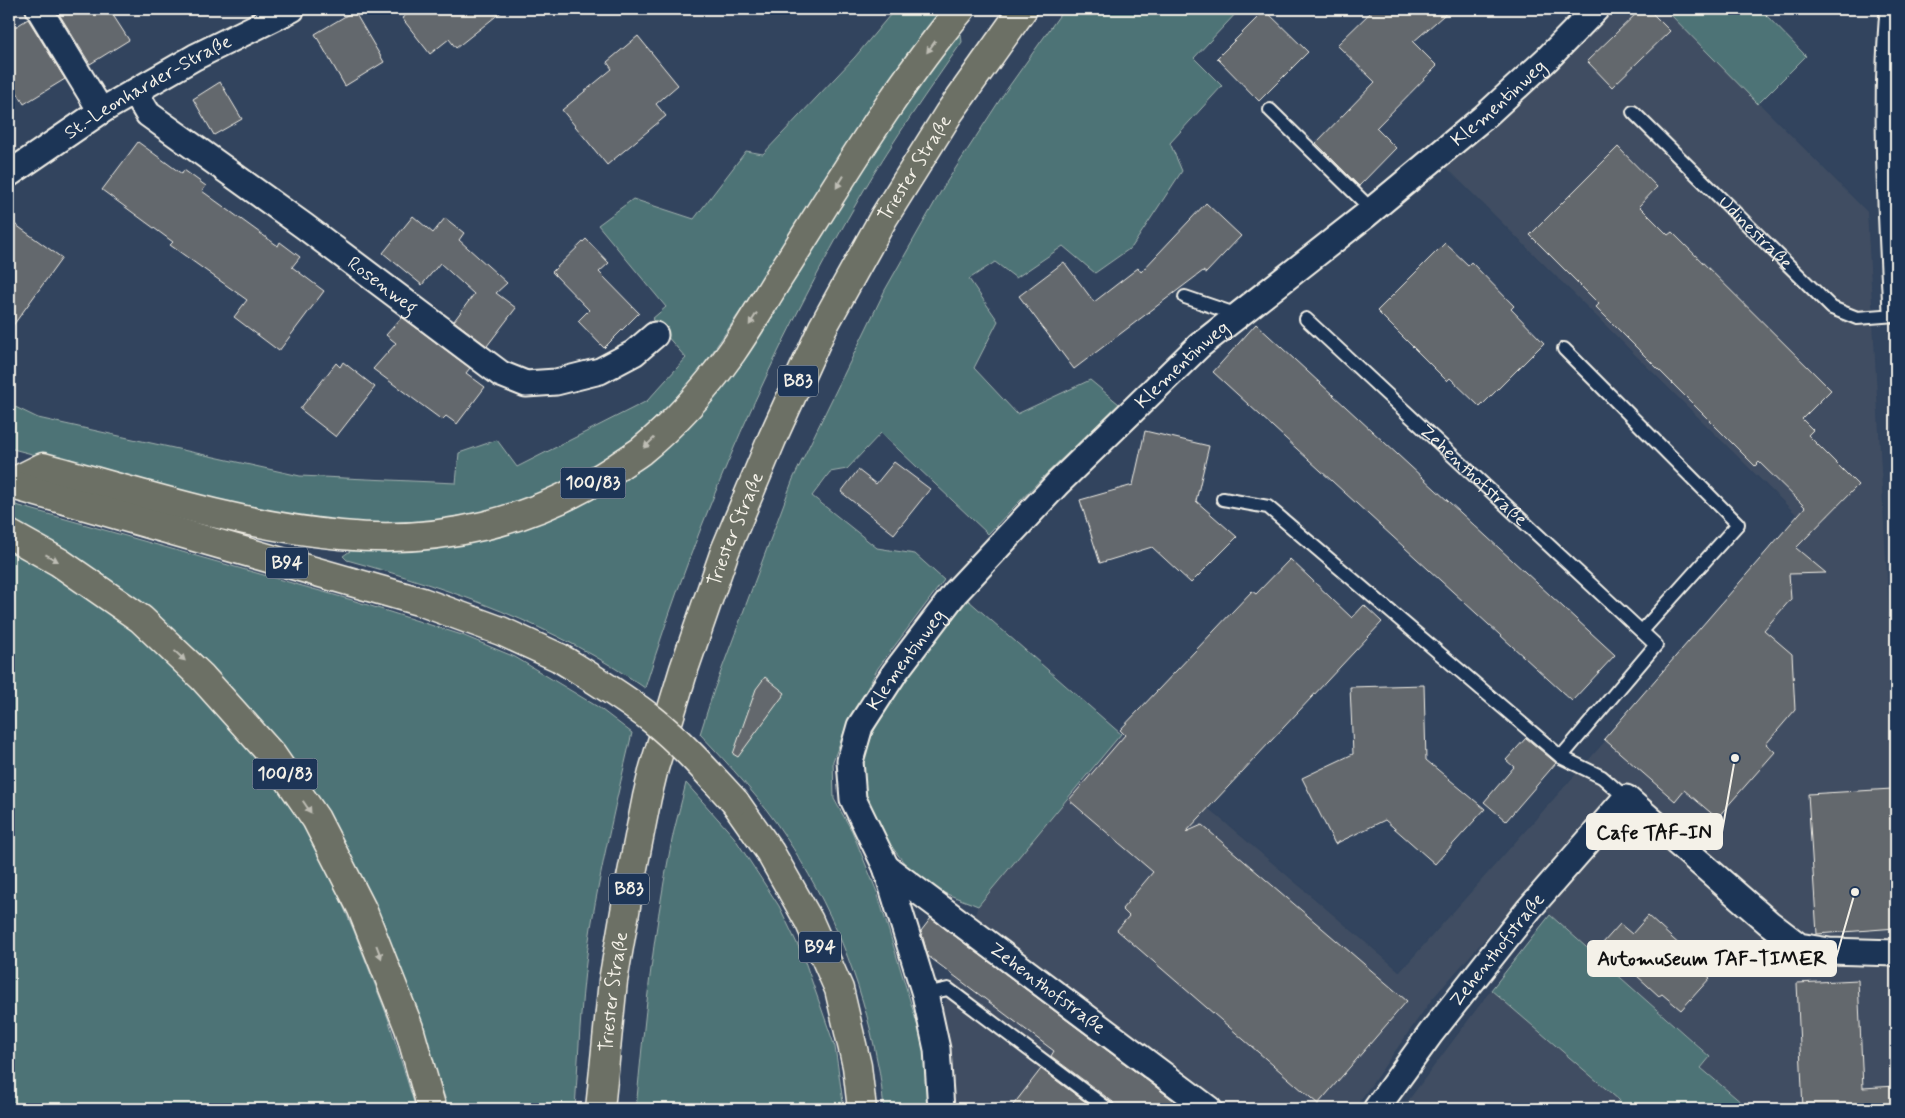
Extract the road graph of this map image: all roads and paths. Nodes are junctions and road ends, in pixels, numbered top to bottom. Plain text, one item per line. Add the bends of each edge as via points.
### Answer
1 (39, 9) edge
2 (292, 9) edge
3 (961, 9) edge
4 (1023, 9) edge
5 (1596, 9) edge
6 (1892, 9) edge
7 (1892, 60) edge
8 (135, 92) junction
9 (1270, 110) dead end
10 (101, 111) junction
11 (1633, 112) dead end
12 (9, 174) edge
13 (1371, 210) junction
14 (1185, 297) dead end
15 (1896, 310) edge
16 (1896, 315) edge
17 (1238, 316) junction
18 (1306, 319) dead end
19 (655, 335) dead end
20 (1564, 349) dead end
21 (9, 484) edge
22 (1223, 499) dead end
23 (9, 534) edge
24 (1642, 631) junction
25 (1561, 757) junction
26 (1626, 798) junction
27 (886, 868) junction
28 (1896, 953) edge
29 (925, 994) junction
30 (432, 1109) edge
31 (600, 1109) edge
32 (862, 1109) edge
33 (941, 1109) edge
34 (1108, 1109) edge
35 (1209, 1109) edge
36 (1376, 1109) edge

1 - 10 street
2 - 8 street, St.-Leonharder-Straße via 195,57
3 -> 21 main road, 100/83 via 885,110 732,352 691,403 640,452 593,483 552,504 489,525 421,537 342,535 207,511 43,467
4 - 31 main road, Triester Straße / B83 via 949,113 884,217 833,310 772,439 725,551 684,669 647,798 613,981
5 - 13 street, Klementinweg via 1484,117
6 - 7 street
7 - 15 street via 1890,191
8 - 10 street, St.-Leonharder-Straße
8 - 19 street, Rosenweg via 148,114 304,226 500,374 526,384 556,382 600,371 634,353
9 - 13 lane
10 - 12 street, St.-Leonharder-Straße
11 - 16 lane, Udinestraße via 1832,308 1857,318
13 - 17 street, Klementinweg
14 - 17 lane, Klementinweg
17 - 27 street, Klementinweg via 1199,346 1058,483 955,593 890,679 860,726 850,760 853,799
18 - 24 lane, Zehenthofstraße
20 - 24 lane via 1738,524
21 - 32 main road, B94, bridge via 422,602 501,631 560,658 653,720 692,754 735,802 770,852 809,922 839,989 857,1066
22 - 25 lane via 1268,507
23 -> 30 main road, 100/83 via 60,562 141,619 202,676 272,755 316,819 362,909 409,1028
24 - 25 lane, Zehenthofstraße via 1656,645
25 - 26 lane via 1602,777
26 - 28 street via 1799,946 1829,951
26 - 36 street, Zehenthofstraße via 1529,909
27 - 29 street, Klementinweg
27 - 35 street, Zehenthofstraße
29 - 33 street, Klementinweg via 937,1049
29 - 34 lane via 948,989

